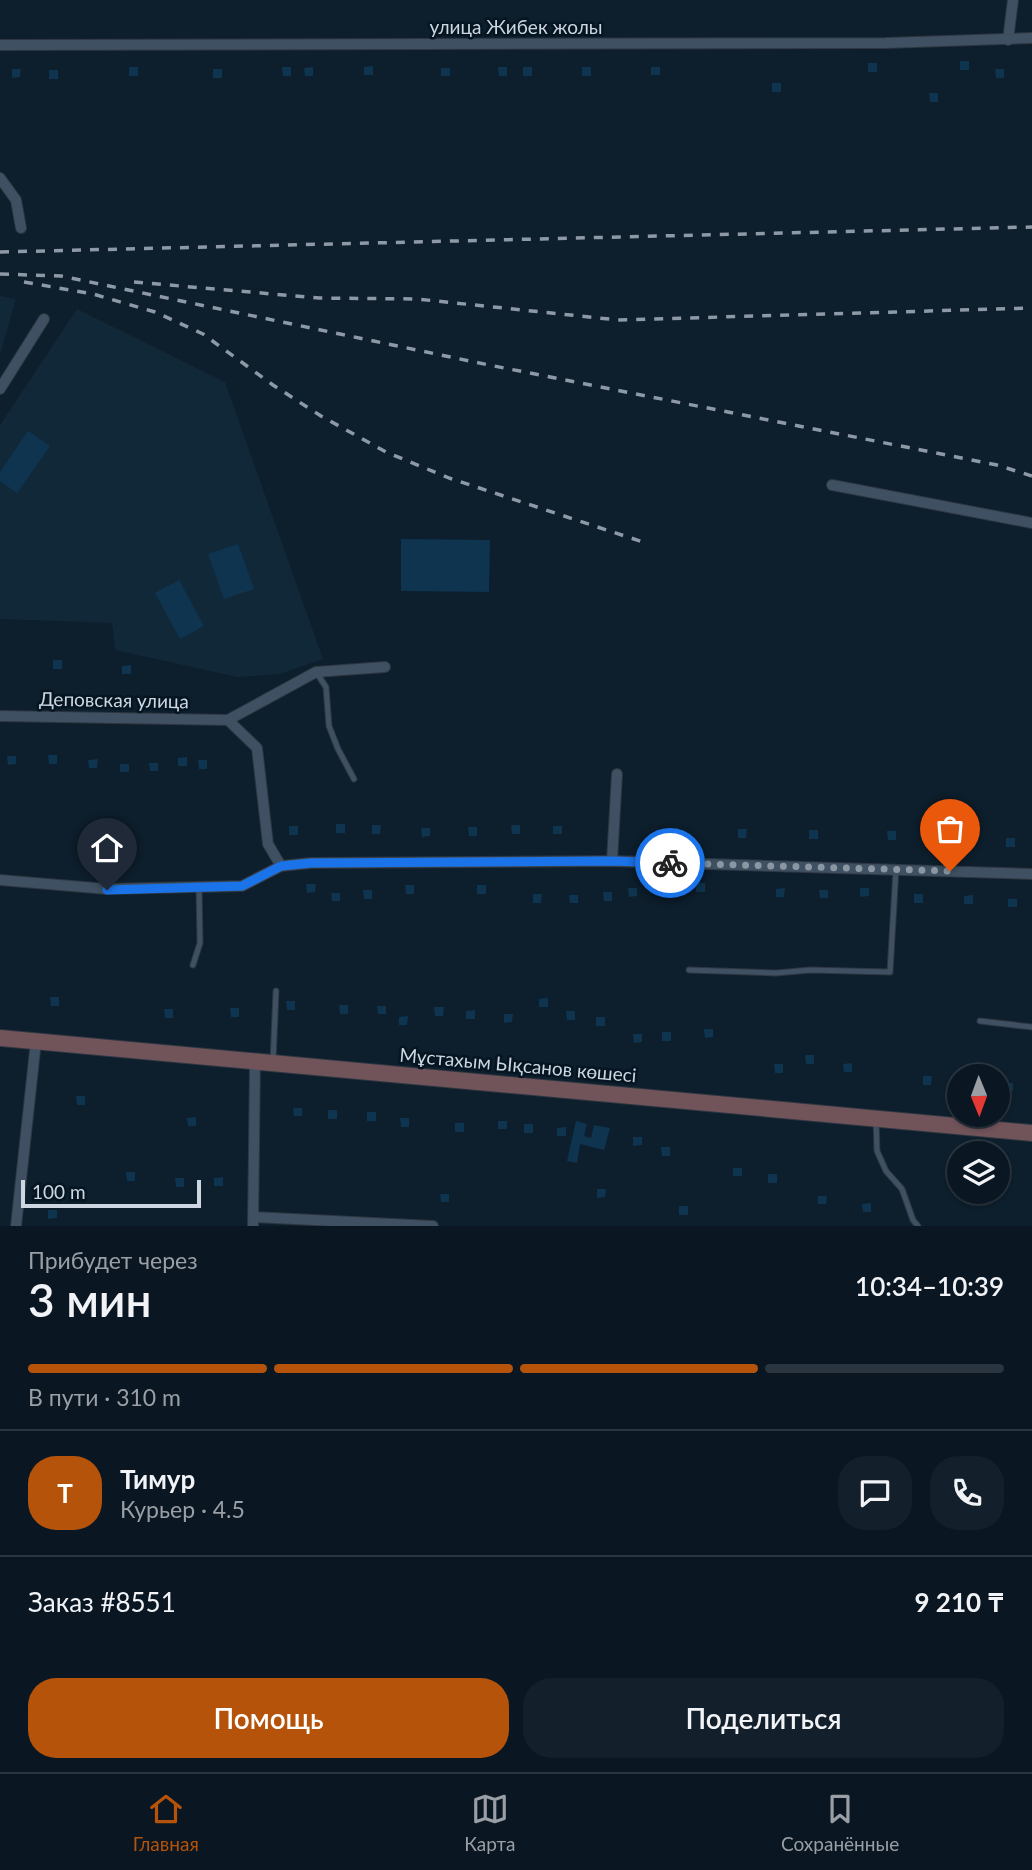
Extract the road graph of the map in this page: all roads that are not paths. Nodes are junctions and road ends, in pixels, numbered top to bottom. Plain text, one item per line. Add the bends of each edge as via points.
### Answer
1 (1013, 0) edge
2 (1032, 38) edge
3 (1008, 40) junction
4 (0, 45) edge
5 (0, 178) edge
6 (21, 228) dead end
7 (44, 318) dead end
8 (0, 389) edge
9 (832, 485) dead end
10 (1032, 523) edge
11 (385, 667) dead end
12 (316, 672) junction
13 (0, 716) edge
14 (228, 720) junction
15 (617, 774) dead end
16 (354, 779) dead end
17 (612, 861) junction
18 (281, 866) junction
19 (896, 869) junction
20 (1032, 874) edge
21 (0, 880) edge
22 (199, 887) junction
23 (193, 965) dead end
24 (689, 970) dead end
25 (276, 992) dead end
26 (980, 1021) dead end
27 (1032, 1027) edge
28 (0, 1038) edge
29 (36, 1041) junction
30 (255, 1062) junction
31 (273, 1063) junction
32 (876, 1120) junction
33 (1032, 1133) edge
34 (253, 1221) edge
35 (16, 1226) edge
36 (433, 1226) edge
37 (918, 1226) edge

1 - 3 street
2 - 3 street, улица Жибек жолы
3 - 4 street, улица Жибек жолы
5 - 6 street via 16,200
7 - 8 street
9 - 10 street
11 - 12 street
12 - 14 street
12 - 16 lane via 326,687 329,726
13 - 14 street, Деповская улица
14 - 18 street via 257,748 268,844
15 - 17 street
17 - 18 street
17 - 19 street
18 - 22 street via 242,886
19 - 20 street
19 - 24 lane via 890,972
21 - 22 street via 107,890
22 - 23 lane via 200,943
25 - 31 lane
26 - 27 lane
28 - 29 main road, Мұстахым Ықсанов көшесі
29 - 30 main road, Мұстахым Ықсанов көшесі
29 - 35 street
30 - 31 main road, Мұстахым Ықсанов көшесі
30 - 34 street
31 - 32 main road, Мұстахым Ықсанов көшесі
32 - 33 main road, Мұстахым Ықсанов көшесі
32 - 37 lane via 877,1151 902,1189
34 - 36 street

